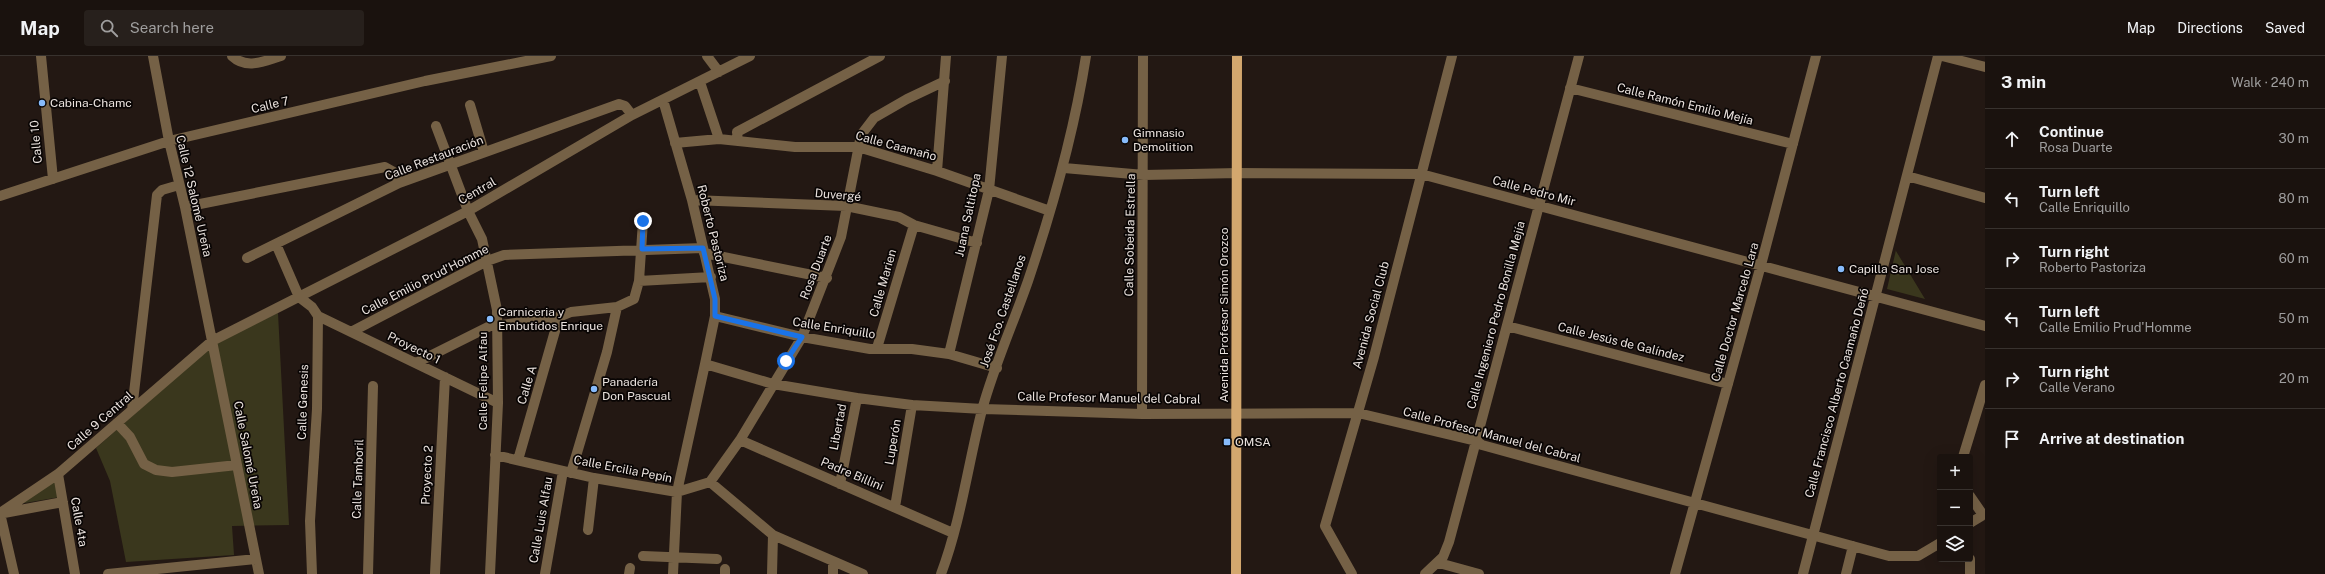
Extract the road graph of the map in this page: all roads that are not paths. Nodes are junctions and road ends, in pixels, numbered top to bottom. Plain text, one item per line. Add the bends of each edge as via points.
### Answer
1 (41, 56) edge
2 (153, 56) edge
3 (232, 56) edge
4 (281, 56) edge
5 (539, 56) edge
6 (551, 56) edge
7 (707, 56) edge
8 (750, 56) edge
9 (880, 56) edge
10 (946, 56) edge
11 (1002, 56) edge
12 (1086, 56) edge
13 (1143, 56) edge
14 (1237, 56) edge
15 (1452, 56) edge
16 (1580, 56) edge
17 (1816, 56) edge
18 (1938, 56) edge
19 (1942, 56) edge
20 (1985, 67) edge
21 (719, 72) junction
22 (945, 81) junction
23 (700, 82) junction
24 (1570, 88) junction
25 (663, 100) junction
26 (470, 105) dead end
27 (632, 115) junction
28 (436, 126) dead end
29 (738, 136) junction
30 (719, 138) junction
31 (168, 141) junction
32 (675, 143) junction
33 (1793, 144) junction
34 (858, 147) junction
35 (484, 152) junction
36 (450, 164) junction
37 (1064, 168) junction
38 (937, 171) junction
39 (1238, 173) junction
40 (1421, 174) junction
41 (1144, 175) junction
42 (1907, 176) junction
43 (53, 178) junction
44 (399, 183) junction
45 (179, 185) junction
46 (989, 190) junction
47 (0, 196) edge
48 (1985, 198) edge
49 (692, 200) junction
50 (846, 206) junction
51 (1539, 206) junction
52 (184, 207) junction
53 (468, 211) junction
54 (1050, 211) junction
55 (643, 221) dead end
56 (914, 225) junction
57 (977, 243) junction
58 (276, 244) junction
59 (642, 249) junction
60 (704, 251) junction
61 (247, 258) dead end
62 (487, 261) junction
63 (1761, 265) junction
64 (711, 277) junction
65 (826, 278) junction
66 (639, 281) junction
67 (1876, 296) junction
68 (299, 297) junction
69 (617, 307) junction
70 (318, 316) junction
71 (715, 316) junction
72 (559, 317) junction
73 (496, 323) junction
74 (1507, 326) junction
75 (1985, 326) edge
76 (351, 332) junction
77 (802, 337) junction
78 (212, 341) junction
79 (878, 348) junction
80 (950, 354) junction
81 (416, 363) junction
82 (705, 364) junction
83 (997, 368) junction
84 (445, 377) junction
85 (773, 384) junction
86 (1728, 384) junction
87 (1985, 385) edge
88 (373, 386) dead end
89 (857, 398) junction
90 (498, 403) junction
91 (912, 404) junction
92 (983, 409) junction
93 (132, 410) junction
94 (1236, 412) junction
95 (1358, 413) junction
96 (1142, 414) junction
97 (117, 423) junction
98 (740, 440) junction
99 (1476, 441) junction
100 (1964, 454) edge
101 (495, 455) junction
102 (518, 460) junction
103 (237, 465) junction
104 (567, 472) junction
105 (58, 474) junction
106 (594, 478) junction
107 (710, 482) junction
108 (840, 484) junction
109 (677, 492) junction
110 (1973, 500) edge
111 (63, 502) junction
112 (1694, 504) junction
113 (895, 507) junction
114 (0, 513) edge
115 (1984, 514) edge
116 (1973, 521) edge
117 (588, 530) dead end
118 (953, 533) junction
119 (773, 535) junction
120 (1813, 535) junction
121 (1937, 545) edge
122 (1853, 546) junction
123 (643, 556) dead end
124 (674, 557) junction
125 (256, 559) junction
126 (717, 559) dead end
127 (833, 562) junction
128 (1970, 562) edge
129 (1439, 563) junction
130 (14, 574) edge
131 (75, 574) edge
132 (108, 574) edge
133 (259, 574) edge
134 (312, 574) edge
135 (368, 574) edge
136 (435, 574) edge
137 (490, 574) edge
138 (545, 574) edge
139 (673, 574) edge
140 (772, 574) edge
141 (833, 574) edge
142 (863, 574) edge
143 (941, 574) edge
144 (1236, 574) edge
145 (1352, 574) edge
146 (1426, 574) edge
147 (1479, 574) edge
148 (1675, 574) edge
149 (1803, 574) edge
150 (1846, 574) edge
151 (1970, 574) edge

1 - 43 street, Calle 10
2 - 31 street, Calle 12 Salomé Ureña
3 - 4 street via 239,62 251,65
5 - 6 street, Calle 7
5 - 31 street, Calle 7
7 - 21 street
8 - 21 street, Central
9 - 29 street
10 - 22 street
11 - 46 street, Juana Saltitopa
12 - 37 street, José Fco. Castellanos
13 - 41 street, Calle Sobeida Estrella
14 - 39 main road, Avenida Profesor Simón Orozco
15 - 40 street, Avenida Social Club
16 - 24 street, Calle Ingeniero Pedro Bonilla Mejía
17 - 33 street, Calle Doctor Marcelo Lara
18 - 42 street, Calle Francisco Alberto Caamaño Deñó
19 - 20 street
21 - 23 street, Central
22 - 34 street, Rosa Duarte via 874,118 861,135
22 - 38 street
23 - 25 street, Central
23 - 30 street
24 - 33 street, Calle Ramón Emilio Mejía
24 - 51 street, Calle Ingeniero Pedro Bonilla Mejía
25 - 27 street, Central
25 - 32 street, Roberto Pastoriza
26 - 35 street
27 - 35 street, Calle Restauración via 625,106 619,104
27 - 53 street, Central
28 - 36 street, Calle Felipe Alfau
29 - 30 street, Calle Caamaño
29 - 34 street, Calle Caamaño via 795,147
30 - 32 street, Calle Caamaño
31 - 43 street, Calle 7
31 - 45 street, Calle 12 Salomé Ureña
32 - 49 street, Roberto Pastoriza
33 - 63 street, Calle Doctor Marcelo Lara
34 - 38 street, Calle Caamaño
34 - 50 street, Rosa Duarte
35 - 36 street, Calle Restauración
36 - 44 street, Calle Restauración
36 - 53 street, Calle Felipe Alfau
37 - 41 street, Calle Pedro Mir
37 - 54 street, José Fco. Castellanos
38 - 46 street, Calle Caamaño
39 - 40 street, Calle Pedro Mir
39 - 41 street, Calle Pedro Mir
39 - 94 main road, Avenida Profesor Simón Orozco
40 - 51 street, Calle Pedro Mir
40 - 95 street, Avenida Social Club
41 - 96 street, Calle Sobeida Estrella
42 - 48 street
42 - 67 street, Calle Francisco Alberto Caamaño Deñó
43 - 47 street, Calle 7
44 - 52 street via 394,172 385,167
44 - 58 street, Calle Restauración
45 - 52 street, Calle 12 Salomé Ureña
45 - 93 street via 162,190 157,196
46 - 54 street, Calle Caamaño
46 - 57 street, Juana Saltitopa
49 - 50 street, Duvergé
49 - 60 street, Roberto Pastoriza
50 - 56 street, Duvergé via 899,217
50 - 65 street, Rosa Duarte via 841,237
51 - 63 street, Calle Pedro Mir
51 - 74 street, Calle Ingeniero Pedro Bonilla Mejía
52 - 78 street, Calle 12 Salomé Ureña
53 - 62 street, Calle Felipe Alfau via 482,239
53 - 68 street, Central
54 - 83 street, José Fco. Castellanos
55 - 59 street
56 - 57 street, Duvergé
56 - 79 street, Calle Marien
57 - 80 street, Juana Saltitopa
58 - 61 street, Calle Restauración
58 - 68 street
59 - 60 street, Calle Emilio Prud'Homme
59 - 62 street, Calle Emilio Prud'Homme via 504,255
59 - 66 street
60 - 64 street, Roberto Pastoriza
60 - 65 street, Calle Emilio Prud'Homme
62 - 73 street, Calle Felipe Alfau via 497,310
62 - 76 street, Calle Emilio Prud'Homme
63 - 67 street, Calle Pedro Mir
63 - 86 street, Calle Doctor Marcelo Lara
64 - 66 street
64 - 71 street, Roberto Pastoriza
65 - 77 street, Rosa Duarte
66 - 69 street via 635,298
67 - 75 street, Calle Pedro Mir
67 - 120 street, Calle Francisco Alberto Caamaño Deñó
68 - 70 street via 312,307
68 - 78 street, Central
69 - 72 street via 571,312
69 - 104 street, Calle Luis Alfau via 606,352
70 - 76 street, Proyecto 1
70 - 134 street, Calle Genesis via 317,409 310,521
71 - 77 street, Calle Enriquillo
71 - 82 street, Roberto Pastoriza
72 - 73 street via 502,325
72 - 102 street, Calle A
73 - 81 street
73 - 90 street, Calle Felipe Alfau
74 - 86 street, Calle Jesús de Galíndez
74 - 99 street, Calle Ingeniero Pedro Bonilla Mejía
76 - 81 street, Proyecto 1
77 - 79 street, Calle Enriquillo via 870,349
77 - 85 street, Rosa Duarte
78 - 93 street, Calle 9 Central
78 - 103 street, Calle Salomé Ureña
79 - 80 street, Calle Enriquillo
80 - 83 street, Calle Enriquillo
81 - 84 street, Proyecto 1
82 - 85 street, Calle Profesor Manuel del Cabral
82 - 109 street, Roberto Pastoriza
83 - 92 street, José Fco. Castellanos
84 - 90 street, Proyecto 1
84 - 136 street, Proyecto 2
85 - 89 street, Calle Profesor Manuel del Cabral
85 - 98 street, Rosa Duarte
86 - 112 street, Calle Doctor Marcelo Lara
87 - 100 street
88 - 135 street, Calle Tamboril
89 - 91 street, Calle Profesor Manuel del Cabral
89 - 108 street, Libertad
90 - 101 street, Calle Felipe Alfau
91 - 92 street, Calle Profesor Manuel del Cabral
91 - 113 street, Luperón
92 - 96 street, Calle Profesor Manuel del Cabral
92 - 118 street, José Fco. Castellanos
93 - 97 street, Calle 9 Central
94 - 95 street, Calle Profesor Manuel del Cabral
94 - 96 street, Calle Profesor Manuel del Cabral
94 - 144 main road, Avenida Profesor Simón Orozco
95 - 99 street, Calle Profesor Manuel del Cabral
95 - 145 street, Avenida Social Club via 1326,526
97 - 103 street via 130,437 144,464 156,470 172,472
97 - 105 street, Calle 9 Central
98 - 107 street, Rosa Duarte
98 - 108 street, Padre Billini
99 - 112 street, Calle Profesor Manuel del Cabral via 1482,445
99 - 129 street, Calle Ingeniero Pedro Bonilla Mejía via 1446,551
101 - 102 street, Calle Ercilia Pepín
101 - 137 street, Calle Felipe Alfau
102 - 104 street, Calle Ercilia Pepín
103 - 125 street, Calle Salomé Ureña
104 - 106 street, Calle Ercilia Pepín
104 - 138 street, Calle Luis Alfau
105 - 111 street, Calle 4ta
105 - 114 street, Calle 9 Central
106 - 109 street, Calle Ercilia Pepín
106 - 117 street
107 - 109 street, Calle Ercilia Pepín
107 - 119 street
108 - 113 street, Padre Billini
109 - 124 street, Roberto Pastoriza
110 - 115 street
111 - 114 street
111 - 131 street, Calle 4ta
112 - 120 street, Calle Profesor Manuel del Cabral
112 - 148 street, Calle Doctor Marcelo Lara
113 - 118 street, Padre Billini
114 - 130 street
115 - 116 street
118 - 143 street, José Fco. Castellanos
119 - 127 street
119 - 140 street
120 - 122 street, Calle Profesor Manuel del Cabral
120 - 149 street, Calle Francisco Alberto Caamaño Deñó
121 - 122 street, Calle Profesor Manuel del Cabral via 1918,556 1905,557 1889,556
122 - 150 street
123 - 124 street
124 - 126 street
124 - 139 street, Roberto Pastoriza
125 - 132 street
125 - 133 street, Calle Salomé Ureña
127 - 141 street
127 - 142 street
128 - 151 street
129 - 146 street, Calle Ingeniero Pedro Bonilla Mejía
129 - 147 street

